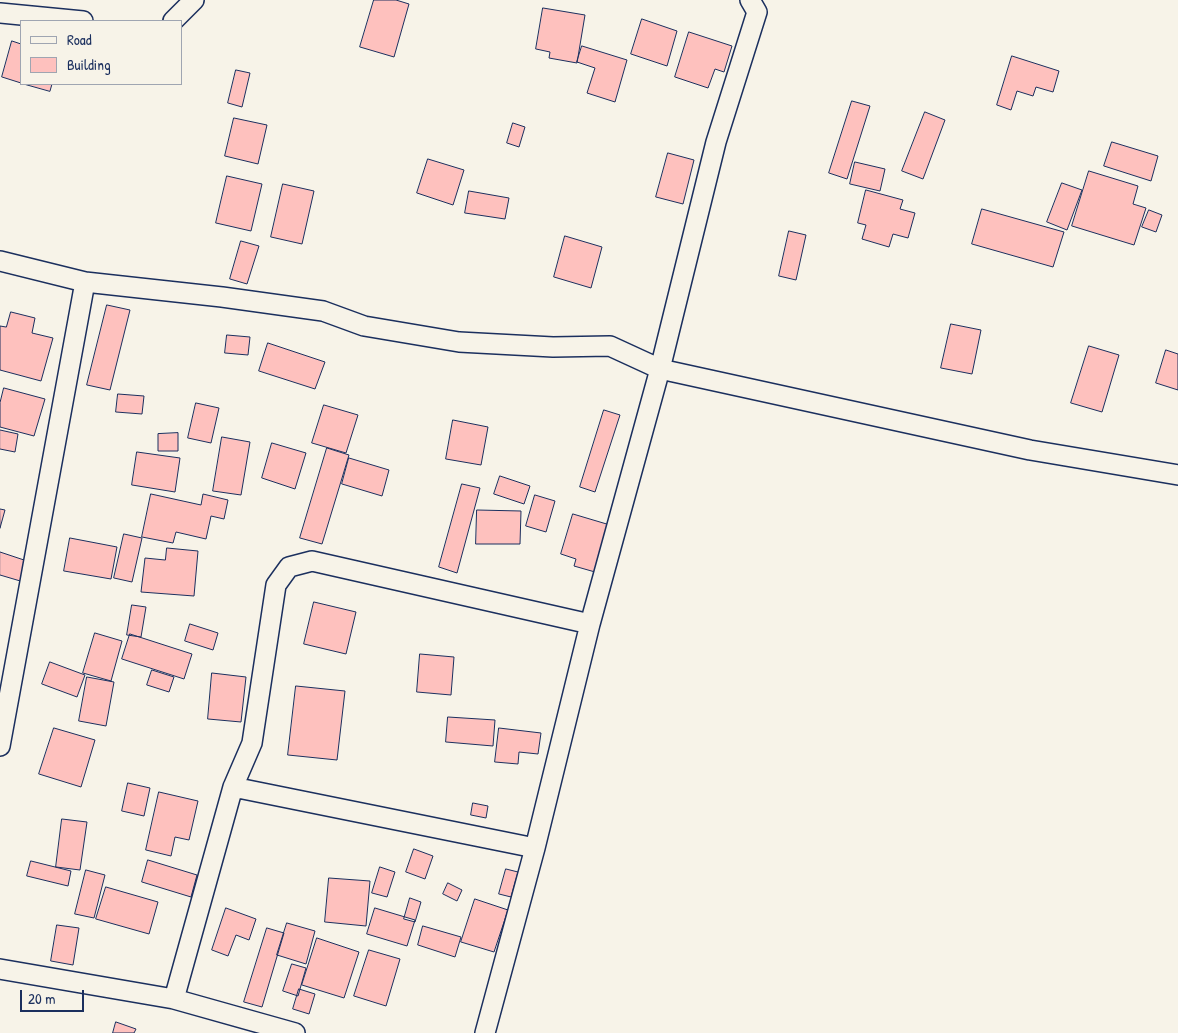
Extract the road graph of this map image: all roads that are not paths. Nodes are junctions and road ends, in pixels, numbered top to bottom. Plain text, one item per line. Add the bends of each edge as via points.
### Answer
1 (194, 0) edge
2 (750, 0) edge
3 (0, 13) edge
4 (74, 20) edge
5 (174, 20) edge
6 (0, 261) edge
7 (85, 282) junction
8 (660, 369) junction
9 (1178, 475) edge
10 (590, 624) junction
11 (0, 746) edge
12 (233, 787) junction
13 (535, 848) junction
14 (0, 970) edge
15 (174, 999) junction
16 (295, 1033) edge
17 (485, 1033) edge

1 - 5 street
2 - 8 street via 757,12 716,142
3 - 4 street
6 - 7 street
7 - 8 street via 323,311 364,326 459,342 553,347 610,346
7 - 11 street
8 - 9 street via 1030,450
8 - 10 street
10 - 12 street via 312,561 289,567 276,585 252,743
10 - 13 street
12 - 13 street
12 - 15 street
13 - 17 street
14 - 15 street
15 - 16 street

